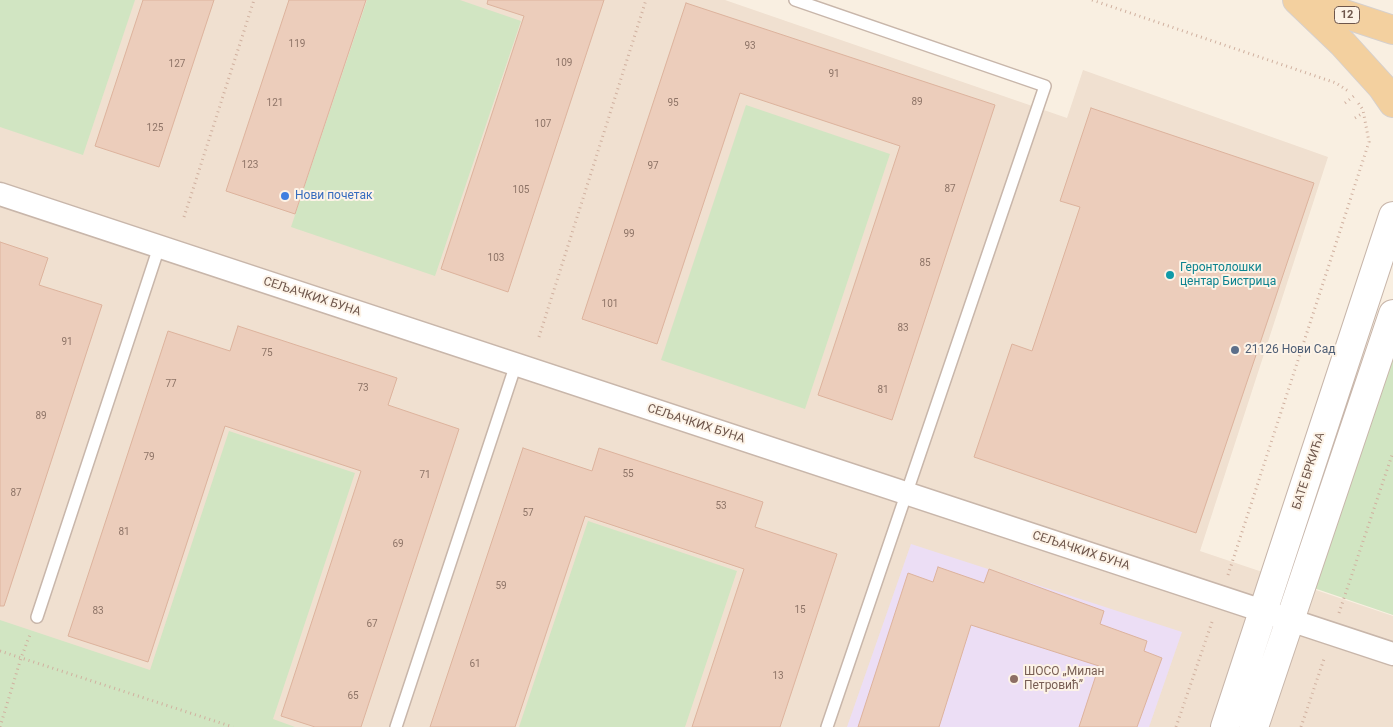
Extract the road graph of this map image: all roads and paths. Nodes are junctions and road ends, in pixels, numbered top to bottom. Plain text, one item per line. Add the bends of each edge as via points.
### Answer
1 (254, 0) edge
2 (646, 0) edge
3 (795, 0) edge
4 (1092, 0) edge
5 (1299, 0) edge
6 (1393, 30) edge
7 (1393, 104) edge
8 (0, 194) edge
9 (1393, 216) edge
10 (184, 217) dead end
11 (159, 246) junction
12 (1393, 314) edge
13 (540, 337) dead end
14 (516, 364) junction
15 (1393, 452) edge
16 (906, 493) junction
17 (1220, 597) junction
18 (1263, 611) junction
19 (37, 617) joint
20 (1290, 620) junction
21 (1332, 634) junction
22 (0, 651) edge
23 (1393, 654) edge
24 (21, 658) junction
25 (0, 727) edge
26 (233, 727) edge
27 (396, 727) edge
28 (827, 727) edge
29 (1176, 727) edge
30 (1225, 727) edge
31 (1254, 727) edge
32 (1301, 727) edge

1 - 10 path
2 - 13 path
3 - 16 lane via 1045,86
4 - 17 path via 1336,83 1352,94 1363,110 1369,142
5 - 6 main road, 12
5 - 7 main road via 1382,87
8 - 11 street, СЕЉАЧКИХ БУНА
9 - 18 street, БАТЕ БРКИЋА
11 - 14 street, СЕЉАЧКИХ БУНА
11 - 19 lane
12 - 20 street
14 - 16 street, СЕЉАЧКИХ БУНА
14 - 27 lane
15 - 21 path
16 - 17 street, СЕЉАЧКИХ БУНА
16 - 28 lane
17 - 18 street, СЕЉАЧКИХ БУНА
17 - 29 path
18 - 20 street, СЕЉАЧКИХ БУНА
18 - 30 street, БАТЕ БРКИЋА
19 - 24 path
20 - 21 street, СЕЉАЧКИХ БУНА
20 - 31 street
21 - 23 street, СЕЉАЧКИХ БУНА
21 - 32 path
22 - 24 path
24 - 25 path
24 - 26 path

